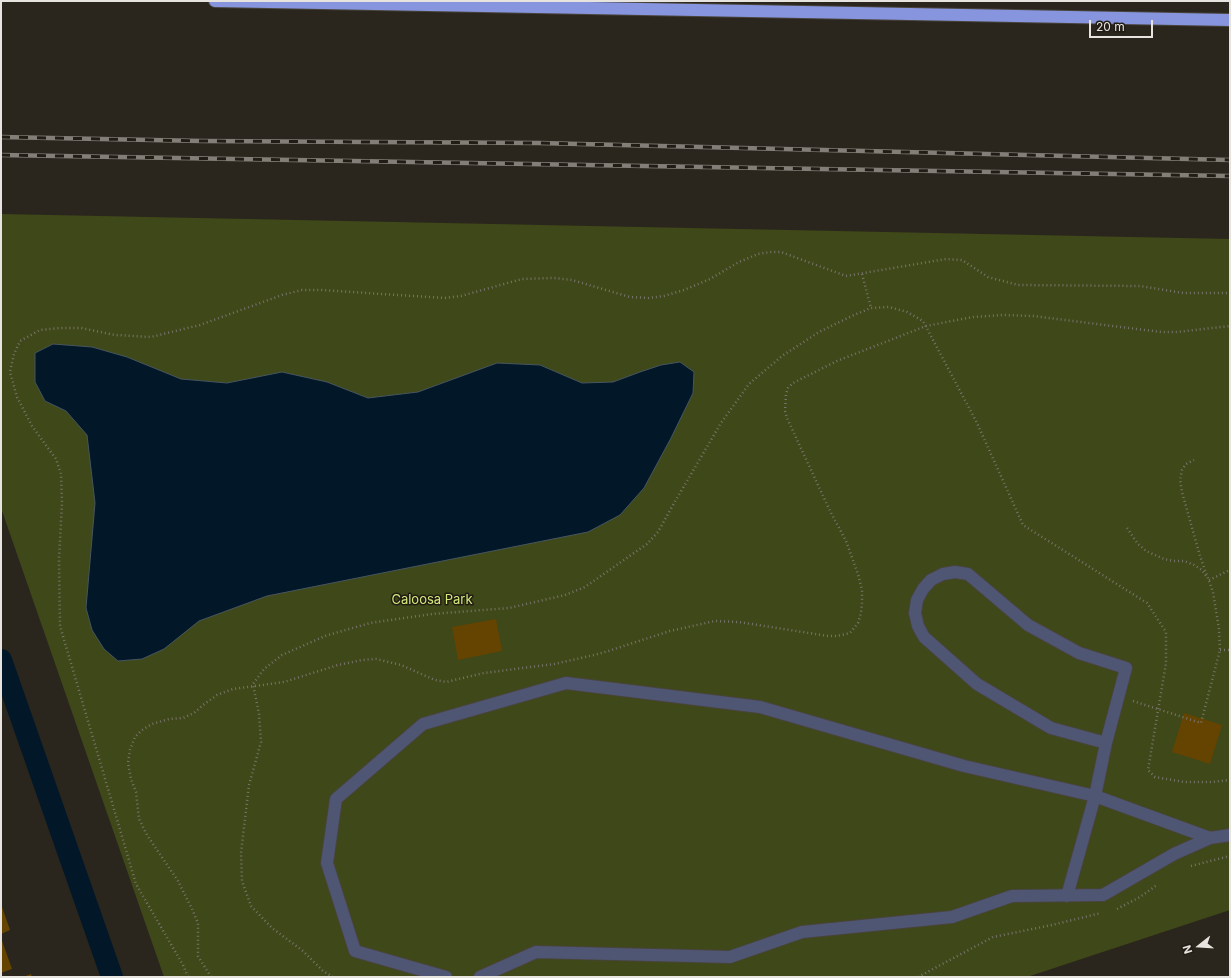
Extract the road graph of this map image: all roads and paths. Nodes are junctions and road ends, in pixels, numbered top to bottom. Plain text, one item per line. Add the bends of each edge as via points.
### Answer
1 (214, 1) edge
2 (1230, 20) edge
3 (862, 274) junction
4 (1230, 293) edge
5 (871, 308) junction
6 (926, 326) junction
7 (1230, 326) edge
8 (1194, 460) dead end
9 (1127, 528) dead end
10 (1230, 570) edge
11 (1209, 580) junction
12 (1220, 650) junction
13 (1230, 650) edge
14 (253, 687) junction
15 (1118, 696) junction
16 (1158, 709) junction
17 (1106, 743) junction
18 (1230, 780) edge
19 (1095, 796) junction
20 (1230, 835) edge
21 (1210, 838) junction
22 (1230, 856) edge
23 (1189, 867) dead end
24 (1159, 884) dead end
25 (1067, 896) junction
26 (1115, 910) dead end
27 (1108, 911) dead end
28 (188, 977) edge
29 (211, 977) edge
30 (333, 977) edge
31 (446, 977) edge
32 (480, 977) edge
33 (918, 977) edge

1 - 2 highway
3 - 4 path via 946,259 962,260 988,277 1018,285 1140,286 1183,293
3 - 5 path
3 - 28 path via 846,276 781,252 770,252 739,262 684,290 648,298 630,297 572,280 554,278 522,279 461,296 444,298 302,290 200,324 151,337 115,335 81,328 60,328 40,330 20,341 10,372 17,397 32,426 56,459 61,474 60,626 136,884
5 - 6 path via 889,307 907,312 923,321
5 - 14 path via 818,332 782,356 749,384 721,423 658,532 647,544 585,587 565,595 509,608 432,614 370,623 325,636 282,655 264,669 252,684
6 - 7 path via 1003,314 1161,332
6 - 14 path via 837,361 793,383 786,394 785,411 791,427 846,541 858,574 862,590 861,613 858,623 850,633 828,636 739,622 715,621 554,664 484,673 453,681 441,682 401,665 362,660 284,682
6 - 16 path via 977,423 1023,525 1147,603 1166,632 1166,663
8 - 11 path via 1186,464 1180,480 1188,515
9 - 11 path via 1135,541 1146,550 1164,559 1194,565 1202,570
10 - 11 path
11 - 12 path via 1217,608
12 - 13 path
12 - 16 path via 1201,722
14 - 29 path via 233,689 217,695 194,713 183,718 152,724 142,730 135,737 128,763 136,792 139,819 178,881 192,909 198,923 198,956
14 - 30 path via 259,714 261,742 249,785 241,853 242,881 251,906 261,917
15 - 16 path
15 - 17 lane
15 - 17 lane via 1126,668 1079,653 1028,625 968,574 955,572 931,580 917,600 915,613 924,637 977,684 1051,728
16 - 18 path via 1148,770 1155,778 1184,782
17 - 19 lane
19 - 21 lane
19 - 25 lane
19 - 31 lane via 964,766 760,707 566,683 423,724 336,799 327,863 355,951
20 - 21 lane
21 - 25 lane via 1174,854 1104,895
22 - 23 path
24 - 26 path
25 - 32 lane via 1012,896 952,917 802,932 730,958 536,952
27 - 33 path via 993,937

